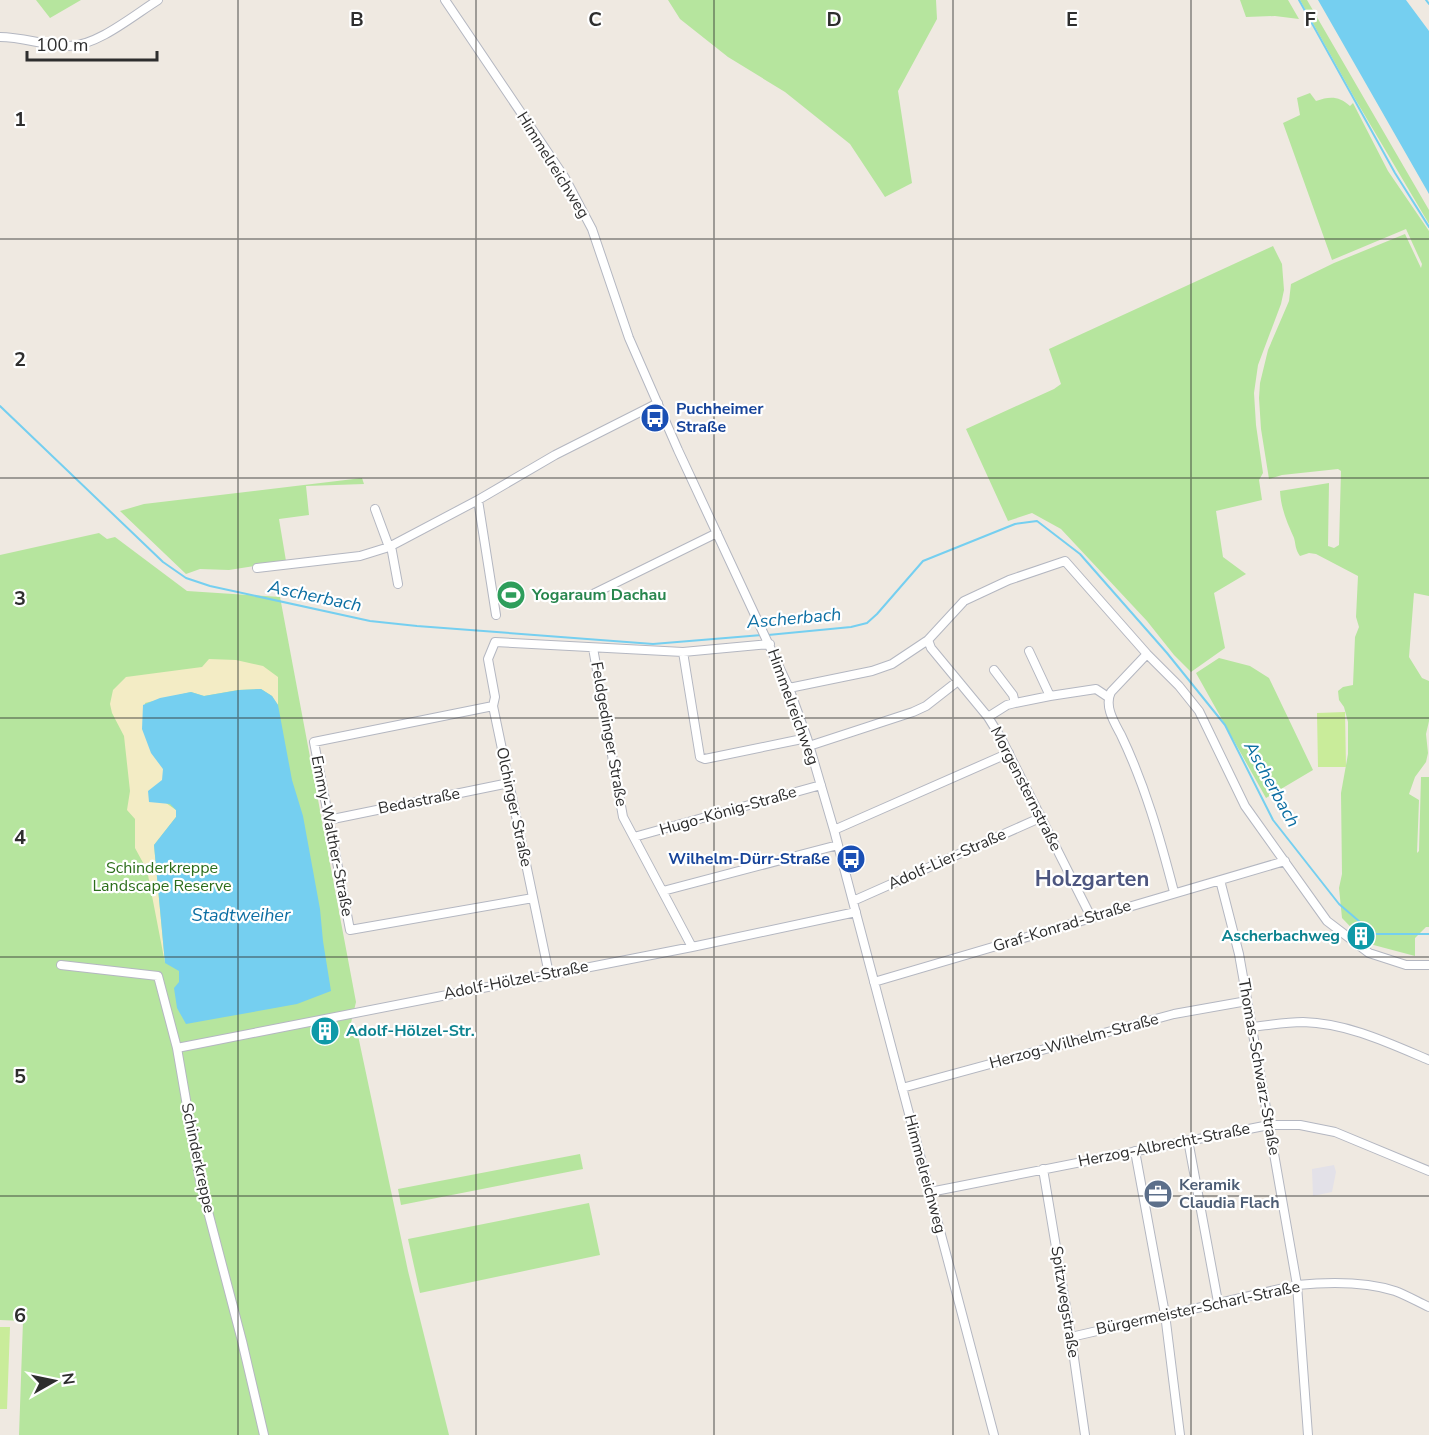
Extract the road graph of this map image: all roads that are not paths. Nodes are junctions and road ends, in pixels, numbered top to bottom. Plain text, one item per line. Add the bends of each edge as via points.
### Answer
1 (158, 0) edge
2 (445, 0) edge
3 (0, 37) edge
4 (658, 403) junction
5 (478, 500) junction
6 (375, 509) dead end
7 (717, 533) junction
8 (390, 547) junction
9 (257, 568) dead end
10 (398, 584) dead end
11 (592, 594) dead end
12 (496, 615) dead end
13 (928, 640) junction
14 (769, 642) junction
15 (594, 648) junction
16 (1029, 651) dead end
17 (682, 652) junction
18 (1147, 654) junction
19 (994, 670) dead end
20 (958, 681) junction
21 (789, 688) junction
22 (1050, 696) junction
23 (1108, 697) junction
24 (1015, 703) junction
25 (493, 706) junction
26 (988, 717) junction
27 (808, 742) junction
28 (1010, 753) junction
29 (509, 783) junction
30 (821, 784) junction
31 (1042, 818) junction
32 (328, 820) junction
33 (834, 830) junction
34 (634, 837) junction
35 (838, 845) junction
36 (1285, 861) junction
37 (1220, 880) junction
38 (663, 891) junction
39 (1174, 892) junction
40 (533, 898) junction
41 (853, 901) junction
42 (856, 912) junction
43 (1091, 917) junction
44 (692, 946) junction
45 (61, 965) dead end
46 (1429, 966) edge
47 (549, 974) junction
48 (874, 982) junction
49 (1247, 1001) junction
50 (1252, 1027) junction
51 (177, 1048) junction
52 (1429, 1060) edge
53 (902, 1088) junction
54 (1269, 1125) junction
55 (1188, 1140) junction
56 (1135, 1150) junction
57 (1042, 1169) junction
58 (1429, 1171) edge
59 (930, 1192) junction
60 (1297, 1285) junction
61 (1218, 1302) junction
62 (1429, 1307) edge
63 (1166, 1314) junction
64 (1071, 1337) junction
65 (264, 1435) edge
66 (994, 1435) edge
67 (1085, 1435) edge
68 (1180, 1435) edge
69 (1308, 1435) edge

1 - 3 street via 81,46
2 - 4 street, Himmelreichweg via 565,178 586,217 629,338
4 - 5 street via 555,455
4 - 7 street, Himmelreichweg
5 - 8 street
5 - 12 street
6 - 8 street
7 - 11 street
7 - 14 street, Himmelreichweg
8 - 9 street via 360,556
8 - 10 street
13 - 18 street via 964,601 1065,561
13 - 20 street, Morgensternstraße
13 - 21 street via 892,664 872,671
14 - 17 street
14 - 21 street, Himmelreichweg
15 - 17 street
15 - 25 street, Olchinger Straße via 495,642 488,660
15 - 34 street, Feldgedinger Straße via 623,817
16 - 22 street
17 - 27 street via 700,757
18 - 23 street
18 - 36 street via 1199,711 1245,806
19 - 24 street
20 - 26 street, Morgensternstraße
20 - 27 street via 913,712
21 - 27 street, Himmelreichweg
22 - 23 street via 1096,690
22 - 24 street
23 - 39 street via 1111,715 1138,771
24 - 26 street
25 - 29 street, Olchinger Straße
25 - 32 street, Emmy-Walther-Straße via 314,742
26 - 28 street, Morgensternstraße
27 - 30 street, Himmelreichweg
28 - 31 street, Morgensternstraße
28 - 33 street
29 - 32 street, Bedastraße
29 - 40 street, Olchinger Straße
30 - 33 street, Himmelreichweg
30 - 34 street, Hugo-König-Straße
31 - 41 street, Adolf-Lier-Straße
31 - 43 street, Morgensternstraße
32 - 40 street, Emmy-Walther-Straße via 350,930
33 - 35 street, Himmelreichweg
34 - 38 street, Feldgedinger Straße
35 - 38 street
35 - 41 street, Himmelreichweg
36 - 37 street, Graf-Konrad-Straße
36 - 46 street via 1328,921 1369,953 1406,965
37 - 39 street, Graf-Konrad-Straße
37 - 49 street, Thomas-Schwarz-Straße
38 - 44 street, Feldgedinger Straße
39 - 43 street, Graf-Konrad-Straße
40 - 47 street, Olchinger Straße
41 - 42 street, Himmelreichweg
42 - 44 street, Adolf-Hölzel-Straße
42 - 48 street, Himmelreichweg
43 - 48 street, Graf-Konrad-Straße
44 - 47 street, Adolf-Hölzel-Straße
45 - 51 street, Schinderkreppe via 158,976
47 - 51 street, Adolf-Hölzel-Straße
48 - 53 street, Himmelreichweg
49 - 50 street, Thomas-Schwarz-Straße
49 - 53 street, Herzog-Wilhelm-Straße via 1164,1016
50 - 52 street via 1323,1024 1381,1040
50 - 54 street, Thomas-Schwarz-Straße
51 - 65 street, Schinderkreppe via 200,1181
53 - 59 street, Himmelreichweg
54 - 55 street, Herzog-Albrecht-Straße
54 - 58 street, Herzog-Albrecht-Straße via 1304,1125 1335,1132
54 - 60 street, Thomas-Schwarz-Straße
55 - 56 street, Herzog-Albrecht-Straße
55 - 61 street
56 - 57 street, Herzog-Albrecht-Straße
56 - 63 street
57 - 59 street, Herzog-Albrecht-Straße
57 - 64 street, Spitzwegstraße
59 - 66 street, Himmelreichweg
60 - 61 street, Bürgermeister-Scharl-Straße
60 - 62 street, Bürgermeister-Scharl-Straße via 1327,1282 1367,1286 1394,1291
60 - 69 street, Thomas-Schwarz-Straße
61 - 63 street, Bürgermeister-Scharl-Straße
63 - 64 street, Bürgermeister-Scharl-Straße
63 - 68 street
64 - 67 street, Spitzwegstraße

